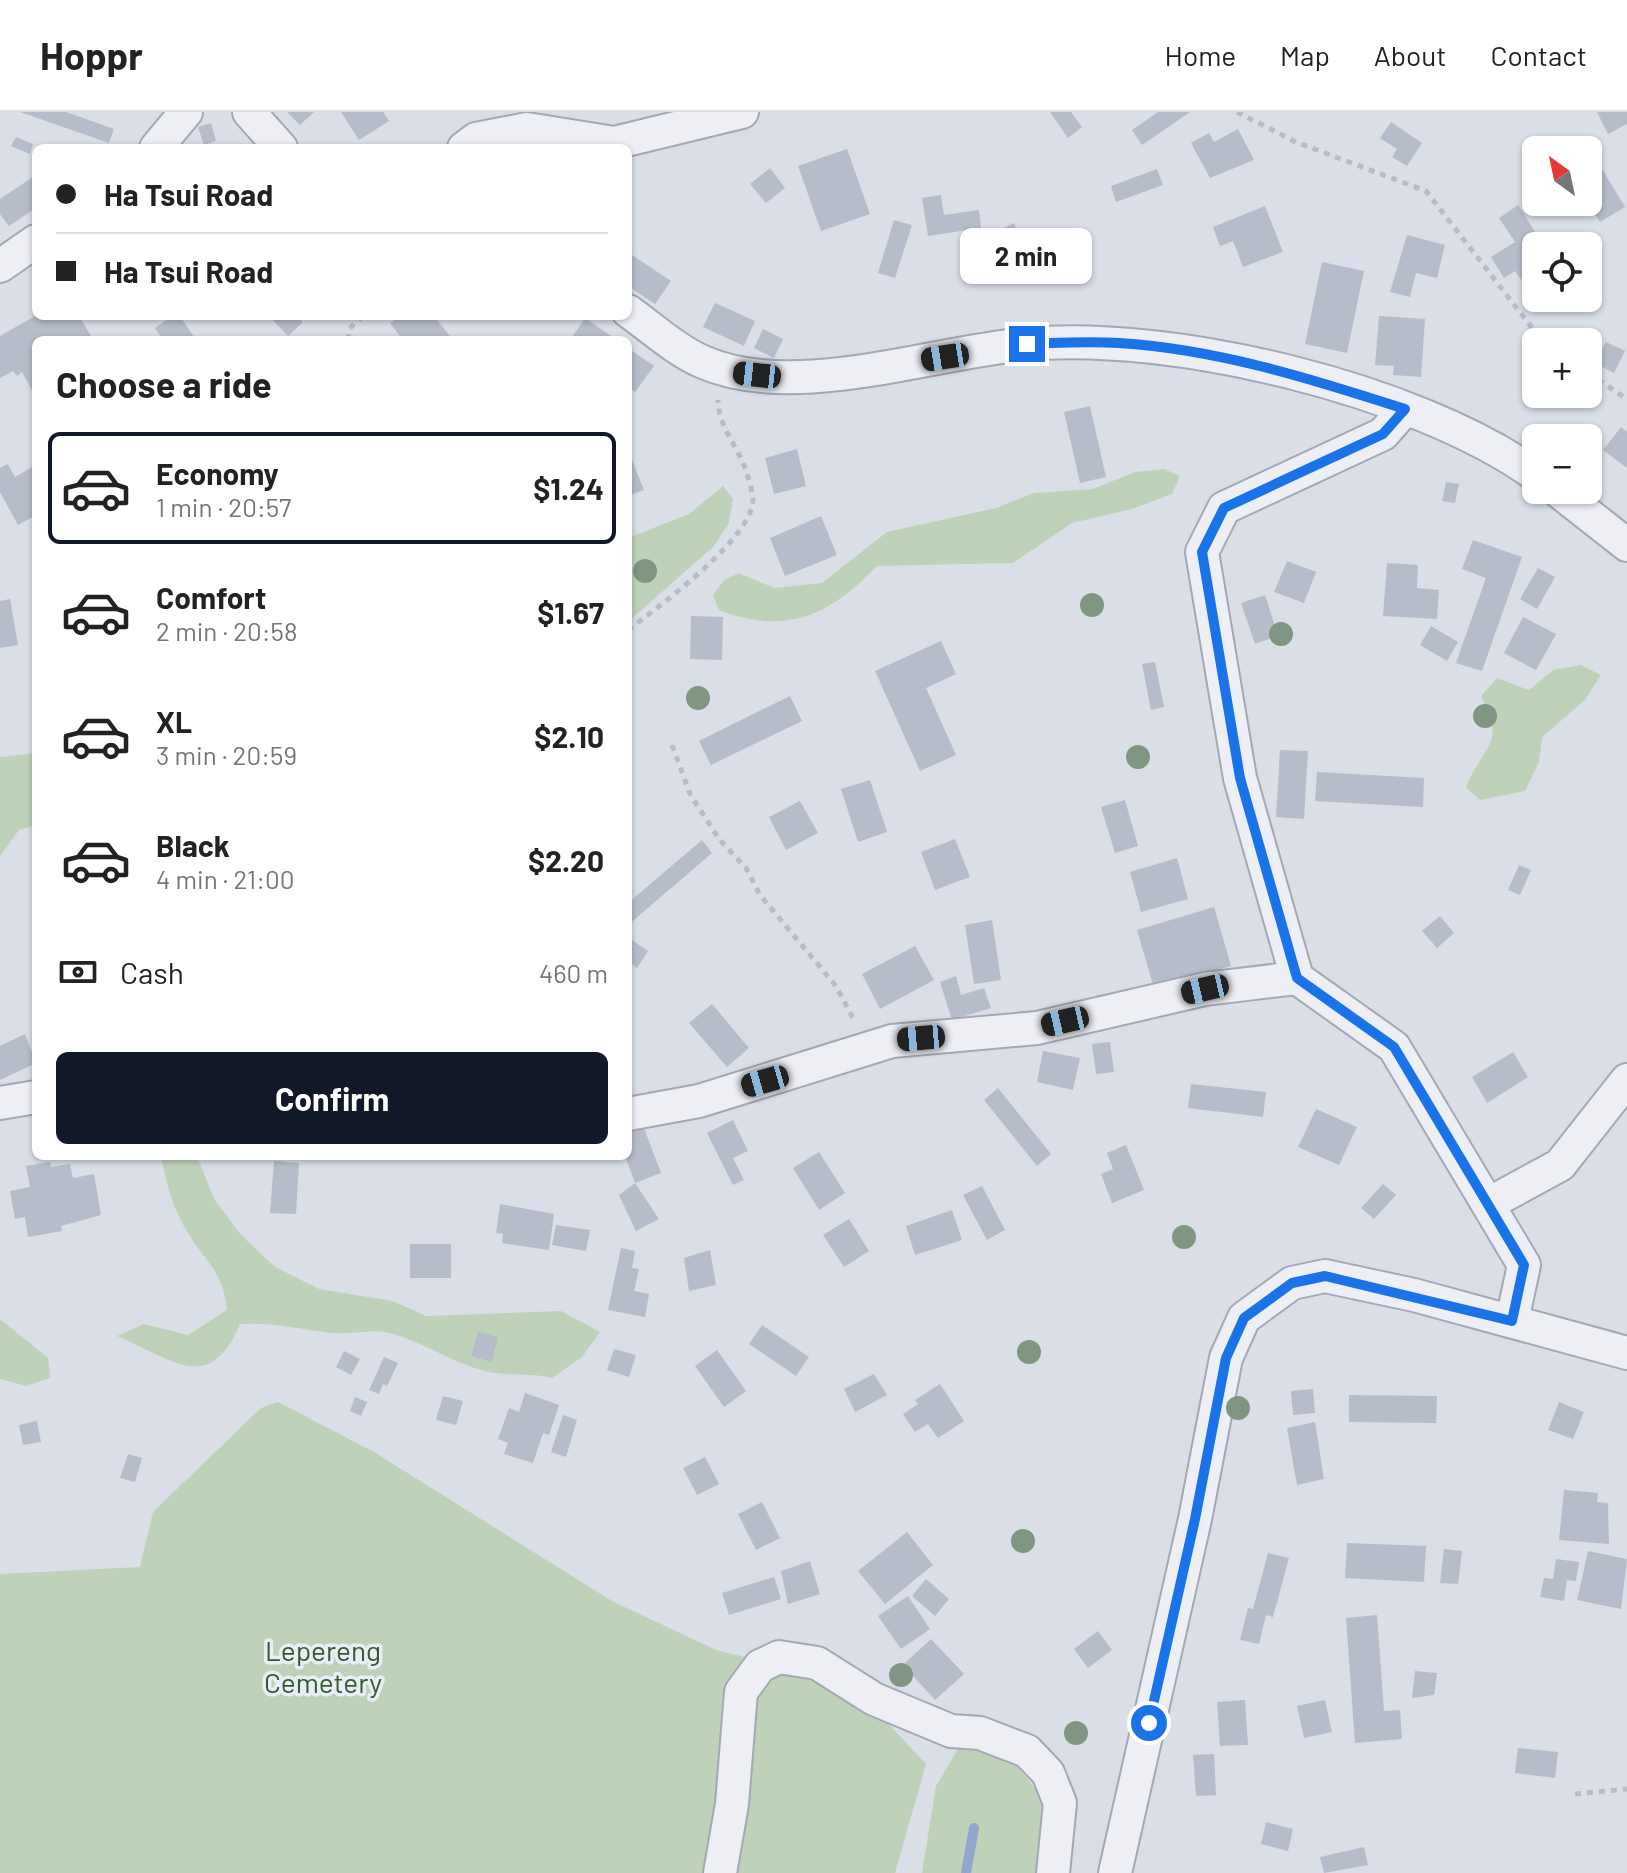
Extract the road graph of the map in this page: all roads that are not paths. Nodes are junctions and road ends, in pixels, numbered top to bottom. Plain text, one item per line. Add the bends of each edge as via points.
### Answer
1 (186, 112) edge
2 (249, 112) edge
3 (742, 112) edge
4 (159, 144) edge
5 (277, 144) edge
6 (469, 144) edge
7 (32, 244) edge
8 (0, 266) edge
9 (632, 314) edge
10 (1405, 409) junction
11 (1522, 465) edge
12 (1575, 504) edge
13 (1627, 545) edge
14 (1297, 978) junction
15 (1627, 1080) edge
16 (32, 1098) edge
17 (0, 1103) edge
18 (632, 1113) edge
19 (1490, 1203) junction
20 (1512, 1321) junction
21 (1627, 1353) edge
22 (720, 1873) edge
23 (1053, 1873) edge
24 (1115, 1873) edge

1 - 4 street
2 - 5 street
3 - 6 street via 614,143 527,129
7 - 8 street
9 - 10 street via 701,362 731,372 795,376 864,371 1027,344 1117,342 1295,374
10 - 11 street via 1503,451
10 - 14 street via 1383,434 1224,508 1202,552 1240,778
12 - 13 street
14 - 18 street via 1205,989 1037,1028 892,1041 699,1101
14 - 19 street via 1394,1047
15 - 19 street via 1560,1165
16 - 17 street
19 - 20 street via 1524,1265
20 - 21 street
20 - 24 street via 1325,1276 1292,1283 1244,1318 1226,1358
22 - 23 street via 741,1692 760,1666 779,1657 817,1663 874,1699 951,1731 980,1733 1027,1751 1048,1773 1060,1803

